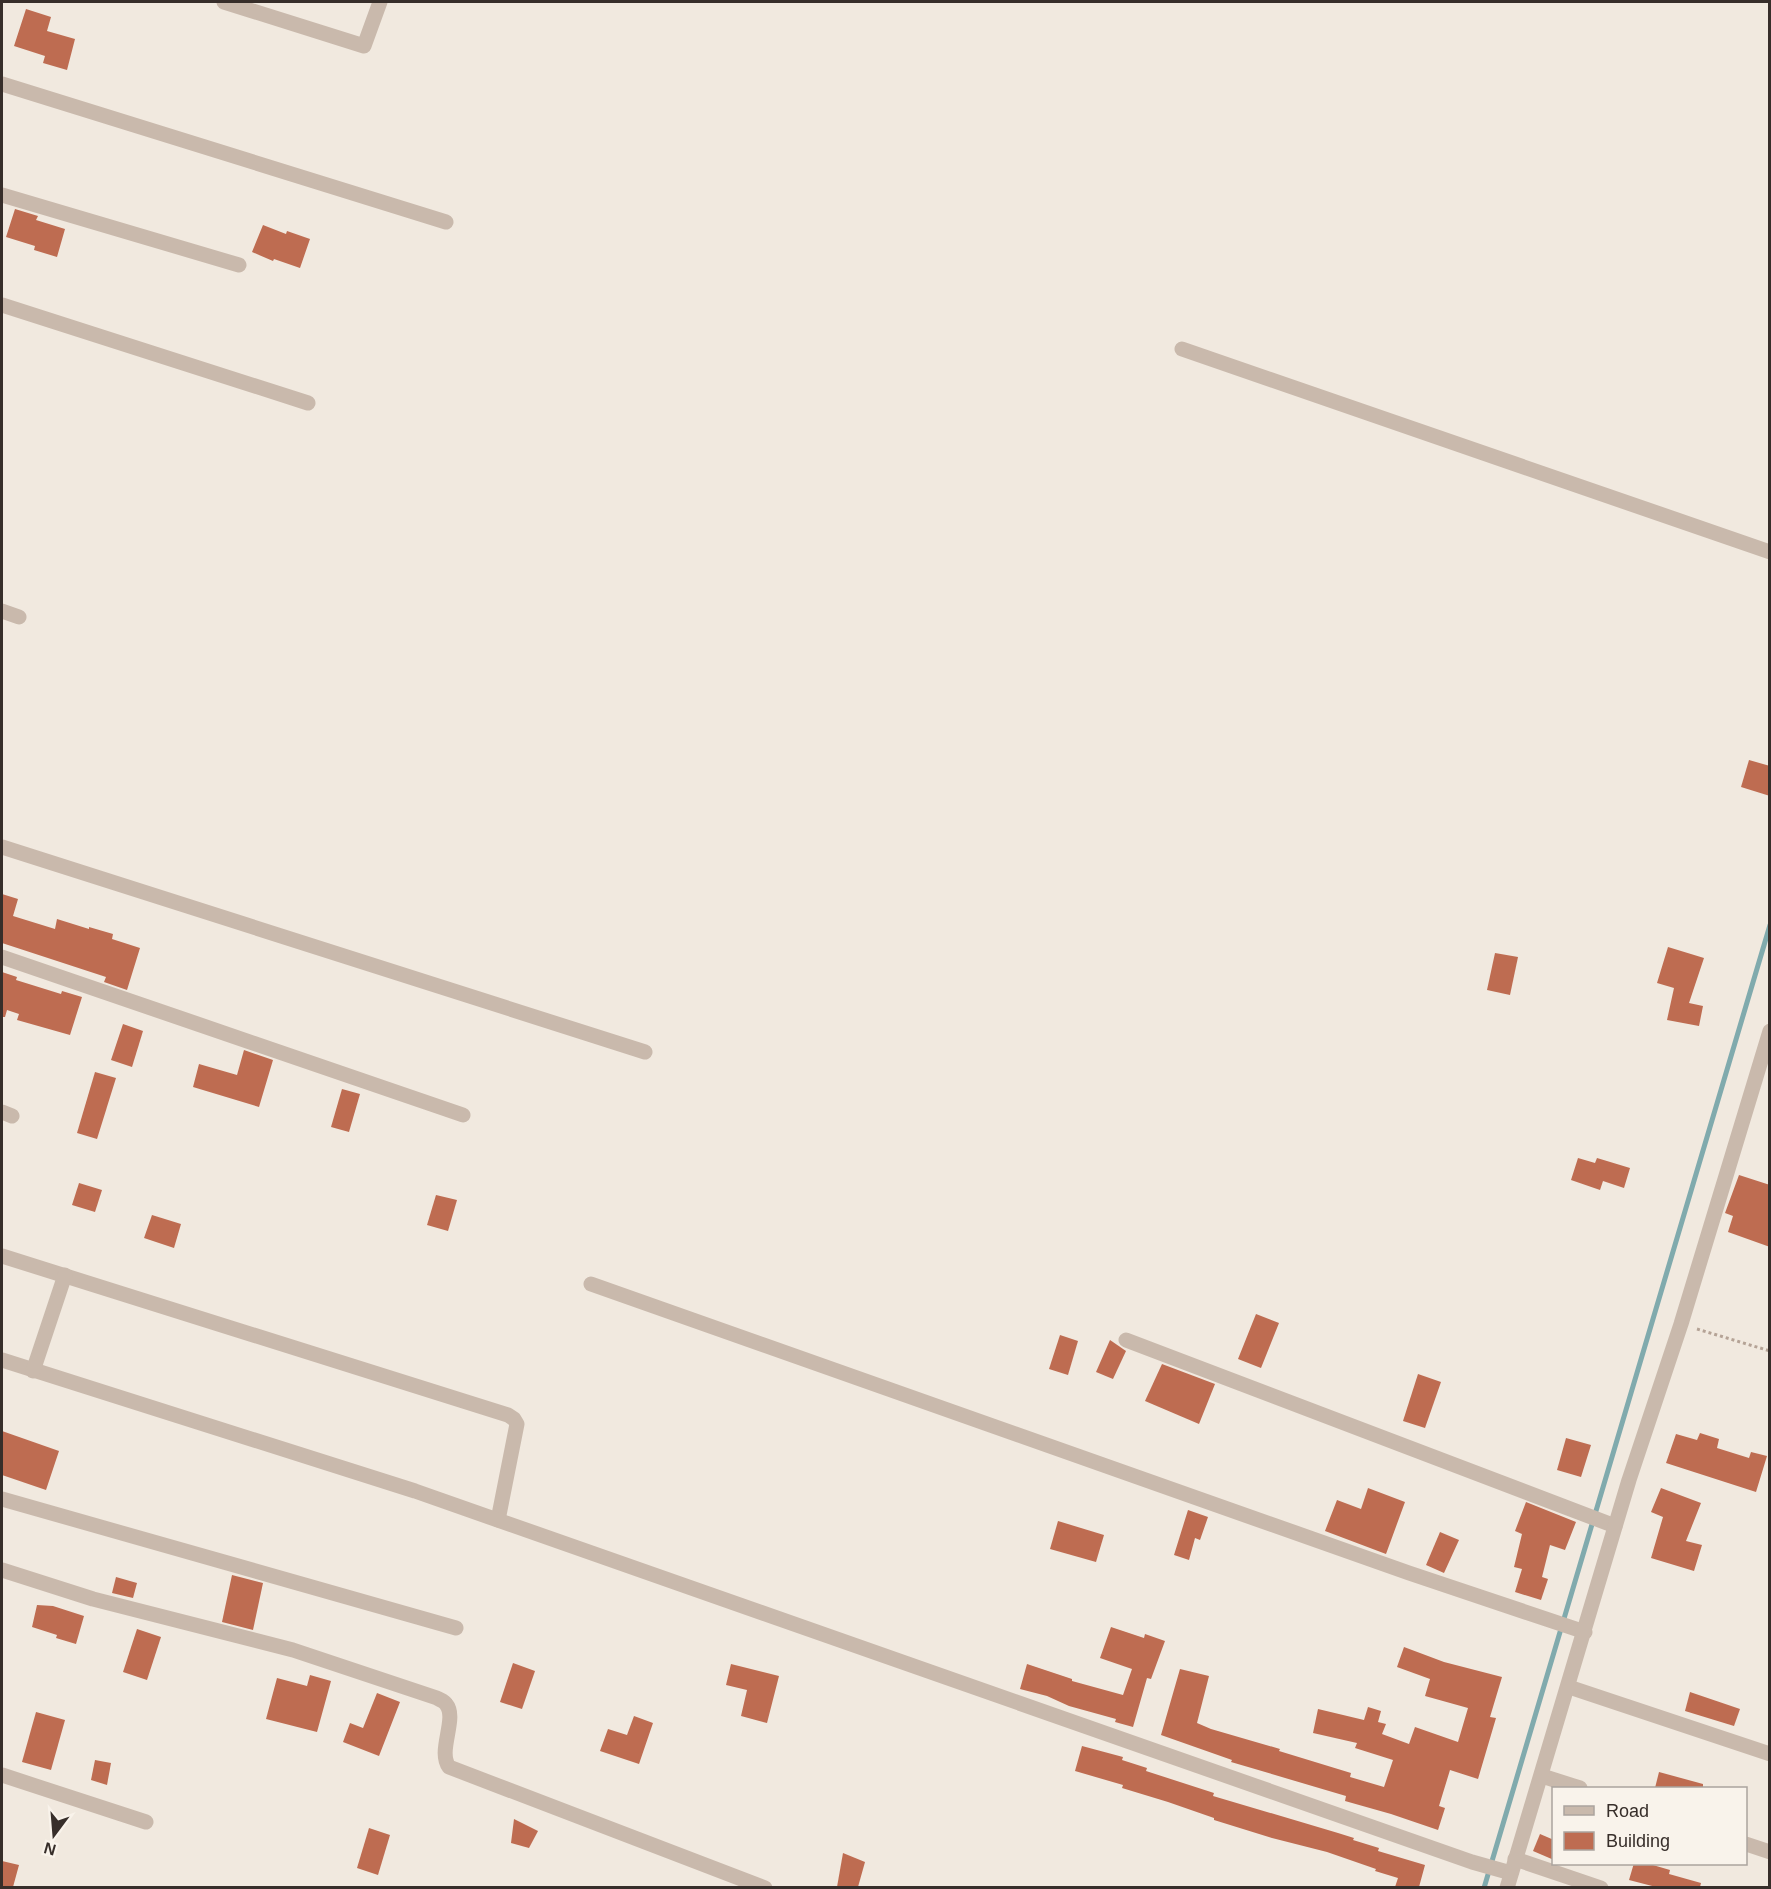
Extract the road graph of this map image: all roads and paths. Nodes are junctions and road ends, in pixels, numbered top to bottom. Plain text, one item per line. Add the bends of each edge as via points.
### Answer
1 (224, 2) edge
2 (380, 2) edge
3 (2, 84) edge
4 (2, 195) edge
5 (446, 222) dead end
6 (239, 265) dead end
7 (2, 305) edge
8 (1182, 349) dead end
9 (309, 403) dead end
10 (1770, 552) edge
11 (2, 611) edge
12 (19, 616) dead end
13 (2, 847) edge
14 (2, 957) edge
15 (1770, 1030) edge
16 (645, 1053) dead end
17 (463, 1115) dead end
18 (2, 1256) edge
19 (65, 1275) junction
20 (591, 1284) dead end
21 (1681, 1324) junction
22 (1126, 1340) dead end
23 (1770, 1351) edge
24 (2, 1360) edge
25 (33, 1371) junction
26 (2, 1499) edge
27 (498, 1520) junction
28 (1610, 1524) junction
29 (2, 1570) edge
30 (456, 1628) dead end
31 (1579, 1630) junction
32 (1569, 1687) junction
33 (1770, 1754) edge
34 (2, 1775) edge
35 (1542, 1776) junction
36 (1577, 1787) edge
37 (146, 1822) dead end
38 (1747, 1844) edge
39 (1770, 1852) edge
40 (1509, 1872) edge
41 (765, 1887) edge
42 (1601, 1887) edge

1 - 2 street via 364,46
3 - 5 street
4 - 6 street
7 - 9 street
8 - 10 street
11 - 12 street
13 - 16 street
14 - 17 street
15 - 21 street
18 - 19 street
19 - 25 street
19 - 27 street via 508,1415 517,1424
20 - 31 street
21 - 23 path
21 - 28 street
22 - 28 street
24 - 25 street
25 - 27 street
26 - 30 street
27 - 40 street
28 - 31 street
29 - 41 street via 93,1599 293,1650 437,1698 449,1712 444,1758 448,1767
31 - 32 street
32 - 33 street
32 - 35 street
34 - 37 street
35 - 36 street
35 - 40 street
38 - 39 street
40 - 42 street

